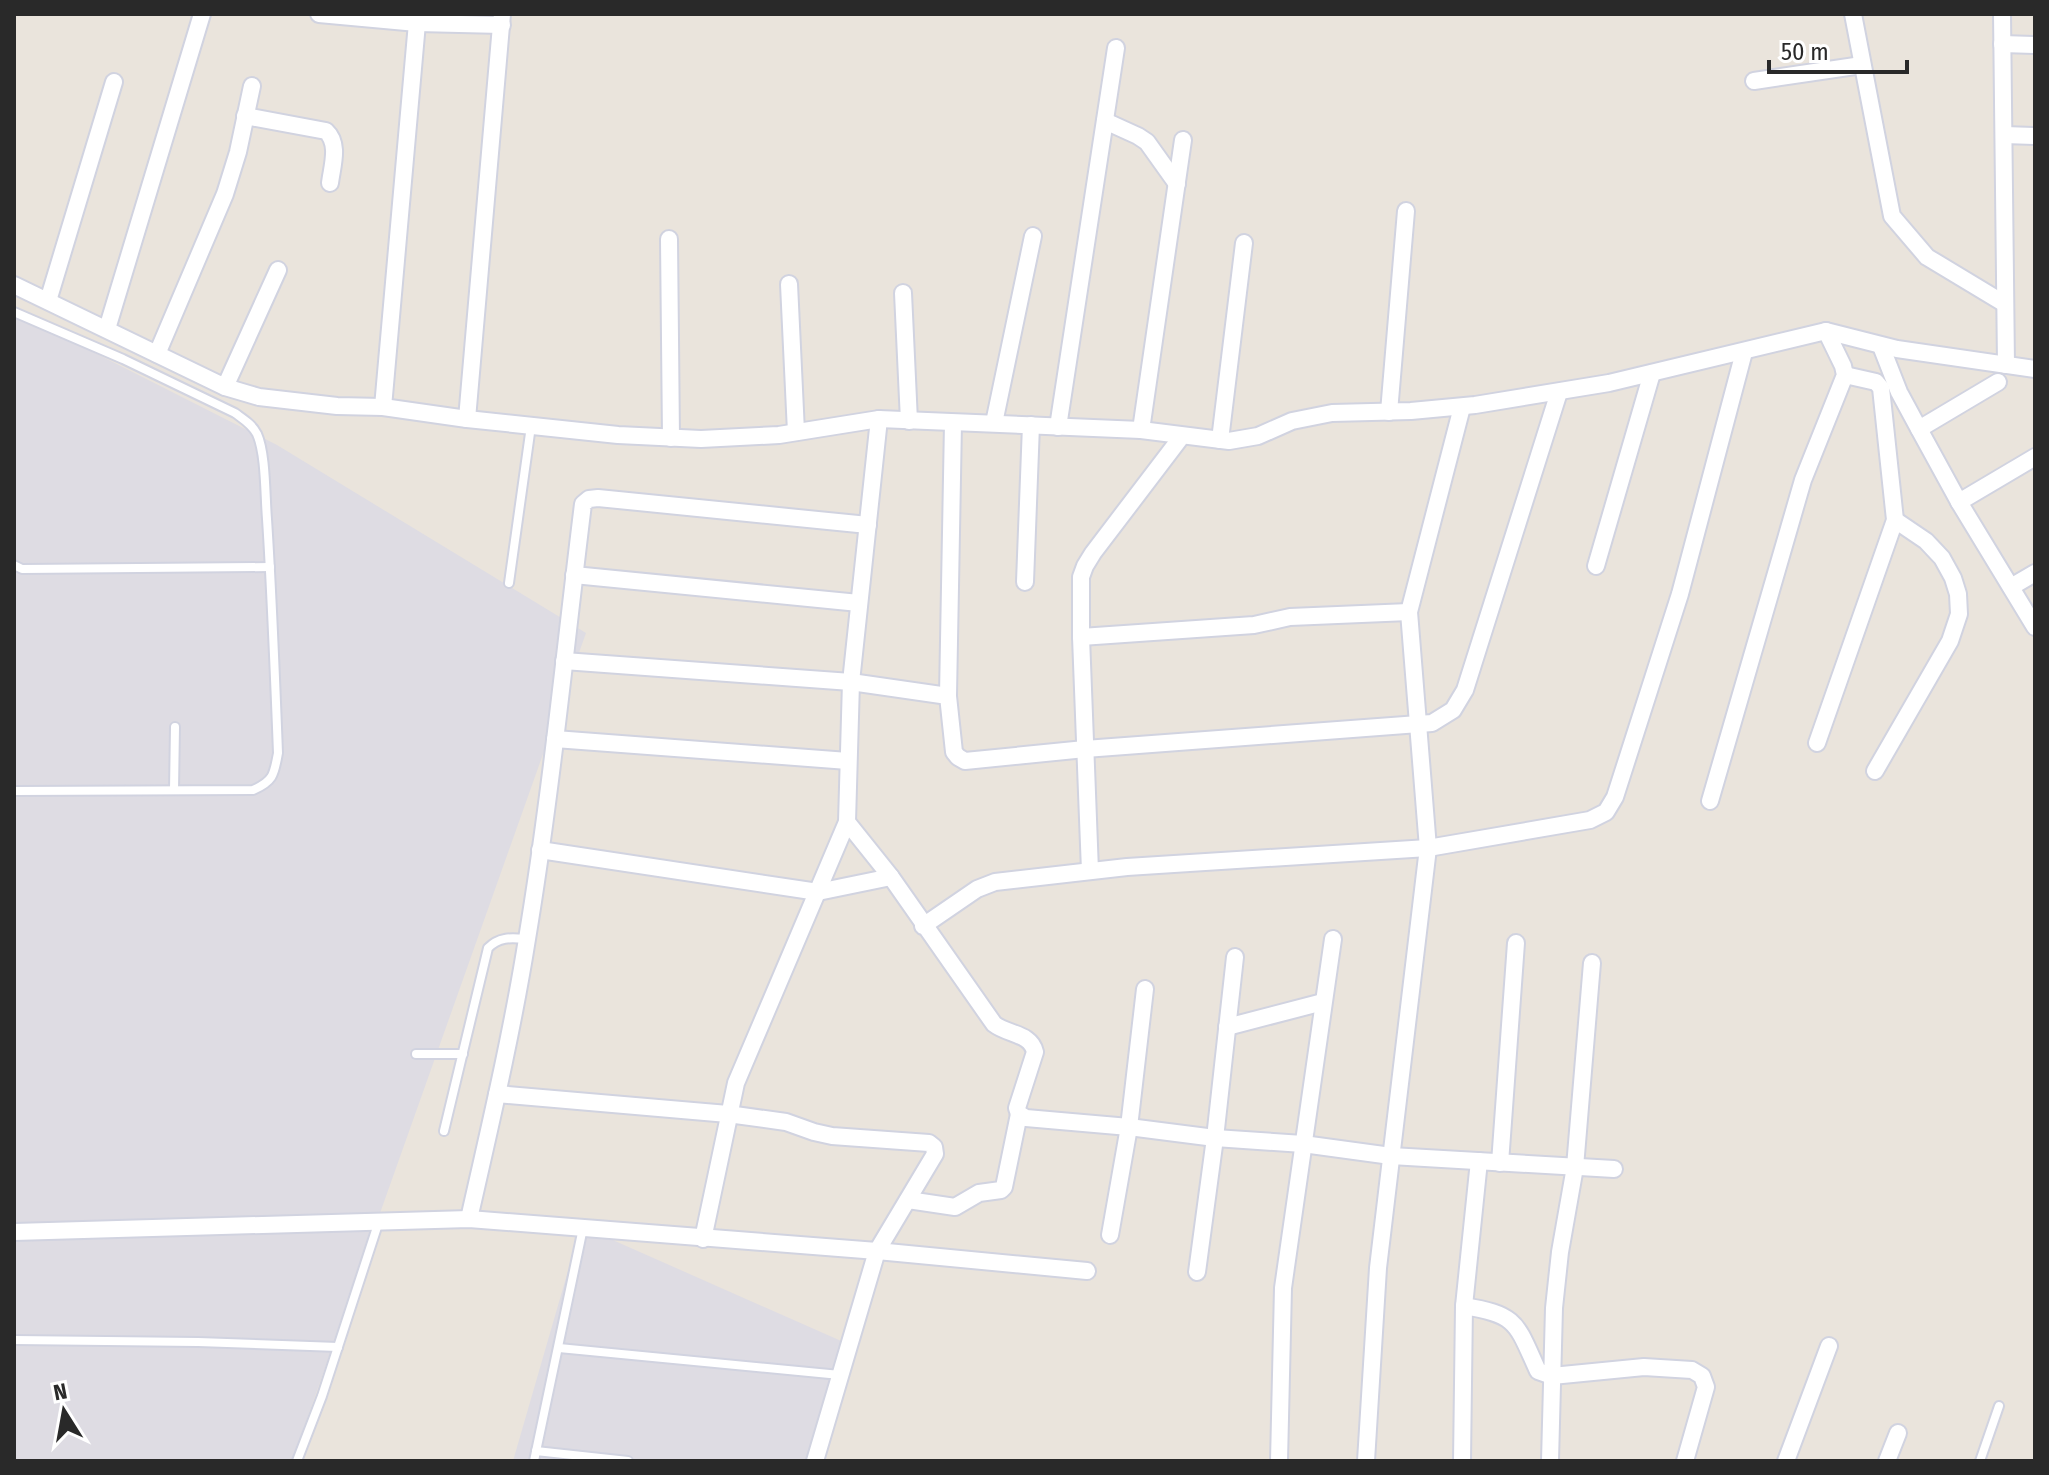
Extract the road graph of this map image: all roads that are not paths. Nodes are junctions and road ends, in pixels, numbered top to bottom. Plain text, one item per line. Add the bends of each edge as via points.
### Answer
1 (202, 14) edge
2 (319, 14) edge
3 (1853, 14) edge
4 (2002, 14) edge
5 (502, 19) edge
6 (417, 23) junction
7 (2002, 44) junction
8 (2035, 45) edge
9 (1116, 48) dead end
10 (1862, 65) junction
11 (1754, 81) dead end
12 (114, 82) dead end
13 (252, 86) dead end
14 (245, 116) junction
15 (1105, 121) junction
16 (2004, 135) junction
17 (2035, 136) edge
18 (1183, 140) dead end
19 (330, 183) dead end
20 (1177, 184) junction
21 (1406, 211) dead end
22 (1033, 236) dead end
23 (669, 239) dead end
24 (1244, 243) dead end
25 (278, 270) dead end
26 (789, 284) dead end
27 (14, 285) edge
28 (903, 293) dead end
29 (48, 301) junction
30 (2005, 304) junction
31 (14, 312) edge
32 (107, 329) junction
33 (1826, 331) junction
34 (1881, 346) junction
35 (1744, 352) junction
36 (157, 354) junction
37 (2006, 365) junction
38 (2035, 369) edge
39 (1652, 373) junction
40 (1845, 375) junction
41 (1998, 382) dead end
42 (225, 387) junction
43 (1559, 392) junction
44 (383, 407) junction
45 (1462, 407) junction
46 (1389, 412) junction
47 (467, 419) junction
48 (879, 419) junction
49 (909, 421) junction
50 (953, 423) junction
51 (994, 423) junction
52 (532, 425) junction
53 (1031, 425) junction
54 (1058, 427) junction
55 (1919, 429) junction
56 (1141, 430) junction
57 (796, 432) junction
58 (1182, 436) junction
59 (671, 438) junction
60 (1220, 440) junction
61 (2035, 457) edge
62 (1959, 502) junction
63 (1895, 520) junction
64 (868, 525) junction
65 (14, 565) edge
66 (1596, 566) dead end
67 (270, 567) junction
68 (2035, 573) edge
69 (574, 575) junction
70 (1025, 582) dead end
71 (509, 583) dead end
72 (2011, 587) junction
73 (859, 603) junction
74 (1409, 612) junction
75 (2035, 627) edge
76 (1081, 637) junction
77 (564, 661) junction
78 (851, 682) junction
79 (948, 696) junction
80 (1418, 724) junction
81 (175, 727) dead end
82 (555, 739) junction
83 (1817, 743) dead end
84 (1085, 749) junction
85 (848, 761) junction
86 (1875, 771) dead end
87 (174, 790) junction
88 (14, 791) edge
89 (1710, 801) dead end
90 (847, 822) junction
91 (1428, 848) junction
92 (540, 850) junction
93 (1090, 871) junction
94 (891, 877) junction
95 (818, 892) junction
96 (923, 926) junction
97 (527, 939) junction
98 (1333, 939) dead end
99 (1516, 943) dead end
100 (1235, 957) dead end
101 (1592, 963) dead end
102 (1145, 989) dead end
103 (1323, 1002) junction
104 (1227, 1027) junction
105 (416, 1054) dead end
106 (463, 1054) junction
107 (497, 1094) junction
108 (728, 1114) junction
109 (1019, 1114) junction
110 (1129, 1127) junction
111 (444, 1131) dead end
112 (1215, 1138) junction
113 (1303, 1144) junction
114 (1391, 1156) junction
115 (1479, 1161) junction
116 (1500, 1163) junction
117 (1575, 1167) junction
118 (1614, 1169) dead end
119 (908, 1200) junction
120 (469, 1219) junction
121 (379, 1221) junction
122 (583, 1228) junction
123 (14, 1232) edge
124 (1110, 1235) dead end
125 (703, 1239) junction
126 (877, 1251) junction
127 (1087, 1271) dead end
128 (1197, 1272) dead end
129 (1464, 1306) junction
130 (14, 1340) edge
131 (1829, 1346) dead end
132 (338, 1347) junction
133 (559, 1348) junction
134 (840, 1375) junction
135 (1552, 1376) junction
136 (1999, 1406) dead end
137 (1898, 1433) dead end
138 (536, 1451) junction
139 (297, 1461) edge
140 (534, 1461) edge
141 (628, 1461) edge
142 (815, 1461) edge
143 (1279, 1461) edge
144 (1366, 1461) edge
145 (1462, 1461) edge
146 (1550, 1461) edge
147 (1685, 1461) edge
148 (1786, 1461) edge
149 (1887, 1461) edge
150 (1980, 1461) edge

1 - 32 street
2 - 6 street
3 - 10 street
4 - 7 street
5 - 6 street
5 - 47 street
6 - 44 street
7 - 8 street
7 - 16 street
9 - 15 street
10 - 11 street
10 - 30 street via 1892,216 1927,257
12 - 29 street
13 - 14 street
14 - 19 street via 326,131 335,144
14 - 36 street via 225,194
15 - 20 street via 1147,142
15 - 54 street
16 - 17 street
16 - 30 street
18 - 20 street
20 - 56 street
21 - 46 street
22 - 51 street
23 - 59 street
24 - 60 street
25 - 42 street
26 - 57 street
27 - 29 street
28 - 49 street
29 - 32 street
30 - 37 street
31 - 67 lane via 123,359 251,425 261,448
32 - 36 street
33 - 34 street
33 - 35 street
33 - 40 street
34 - 37 street
34 - 55 street
35 - 39 street
35 - 91 street via 1680,594 1606,812 1590,820
36 - 42 street
37 - 38 street
39 - 43 street
39 - 66 street
40 - 63 street via 1881,388
40 - 89 street via 1803,480
41 - 55 street
42 - 44 street via 259,397
43 - 45 street
43 - 80 street via 1465,690 1453,710 1432,723
44 - 47 street
45 - 46 street
45 - 74 street
46 - 60 street via 1332,413 1292,421 1258,436
47 - 52 street
48 - 49 street
48 - 57 street
48 - 64 street
49 - 50 street
50 - 51 street
50 - 79 street
51 - 53 street
52 - 59 street
52 - 71 lane
53 - 54 street
53 - 70 street
54 - 56 street
55 - 62 street
56 - 58 street
57 - 59 street
58 - 60 street
58 - 76 street via 1085,566
61 - 62 street
62 - 72 street
63 - 83 street
63 - 86 street via 1942,558 1958,594 1959,614 1950,641
64 - 69 street via 589,499 583,504
64 - 73 street
65 - 67 lane
67 - 87 lane via 278,753 274,775 253,790
68 - 72 street
69 - 73 street
69 - 77 street
72 - 75 street
73 - 78 street
74 - 76 street via 1290,617 1254,625
74 - 80 street
76 - 84 street
77 - 78 street
77 - 82 street
78 - 79 street
78 - 85 street
79 - 84 street via 954,752 965,761
80 - 84 street
80 - 91 street
81 - 87 lane
82 - 85 street
82 - 92 street
84 - 93 street
85 - 90 street
87 - 88 lane
90 - 94 street
90 - 95 street
91 - 93 street
91 - 114 street
92 - 95 street
92 - 97 street
93 - 96 street via 995,882
94 - 95 street
94 - 96 street
95 - 108 street via 736,1083
96 - 109 street via 994,1024 1034,1045
97 - 106 lane via 507,938 488,948
97 - 107 street
98 - 103 street
99 - 116 street
100 - 104 street
101 - 117 street
102 - 110 street
103 - 104 street
103 - 113 street
104 - 112 street
105 - 106 lane
106 - 111 lane
107 - 108 street
107 - 120 street
108 - 119 street via 786,1122 832,1136 929,1143 935,1154
108 - 125 street
109 - 110 street
109 - 119 street via 1001,1190 979,1193 955,1207
110 - 112 street
110 - 124 street
112 - 113 street
112 - 128 street
113 - 114 street
113 - 143 street via 1283,1288
114 - 115 street
114 - 144 street
115 - 116 street
115 - 129 street
116 - 117 street
117 - 118 street
117 - 135 street via 1560,1252
119 - 126 street
120 - 121 street
120 - 122 street
121 - 123 street
121 - 132 lane
122 - 125 street
122 - 133 lane
125 - 126 street
126 - 127 street
126 - 134 street
129 - 135 street via 1510,1319 1538,1371
129 - 145 street
130 - 132 lane
131 - 148 street
132 - 139 lane
133 - 134 lane
133 - 138 lane
134 - 142 street
135 - 146 street
135 - 147 street via 1644,1367 1692,1370 1702,1376 1706,1387
136 - 150 lane
137 - 149 street
138 - 140 lane
138 - 141 lane

